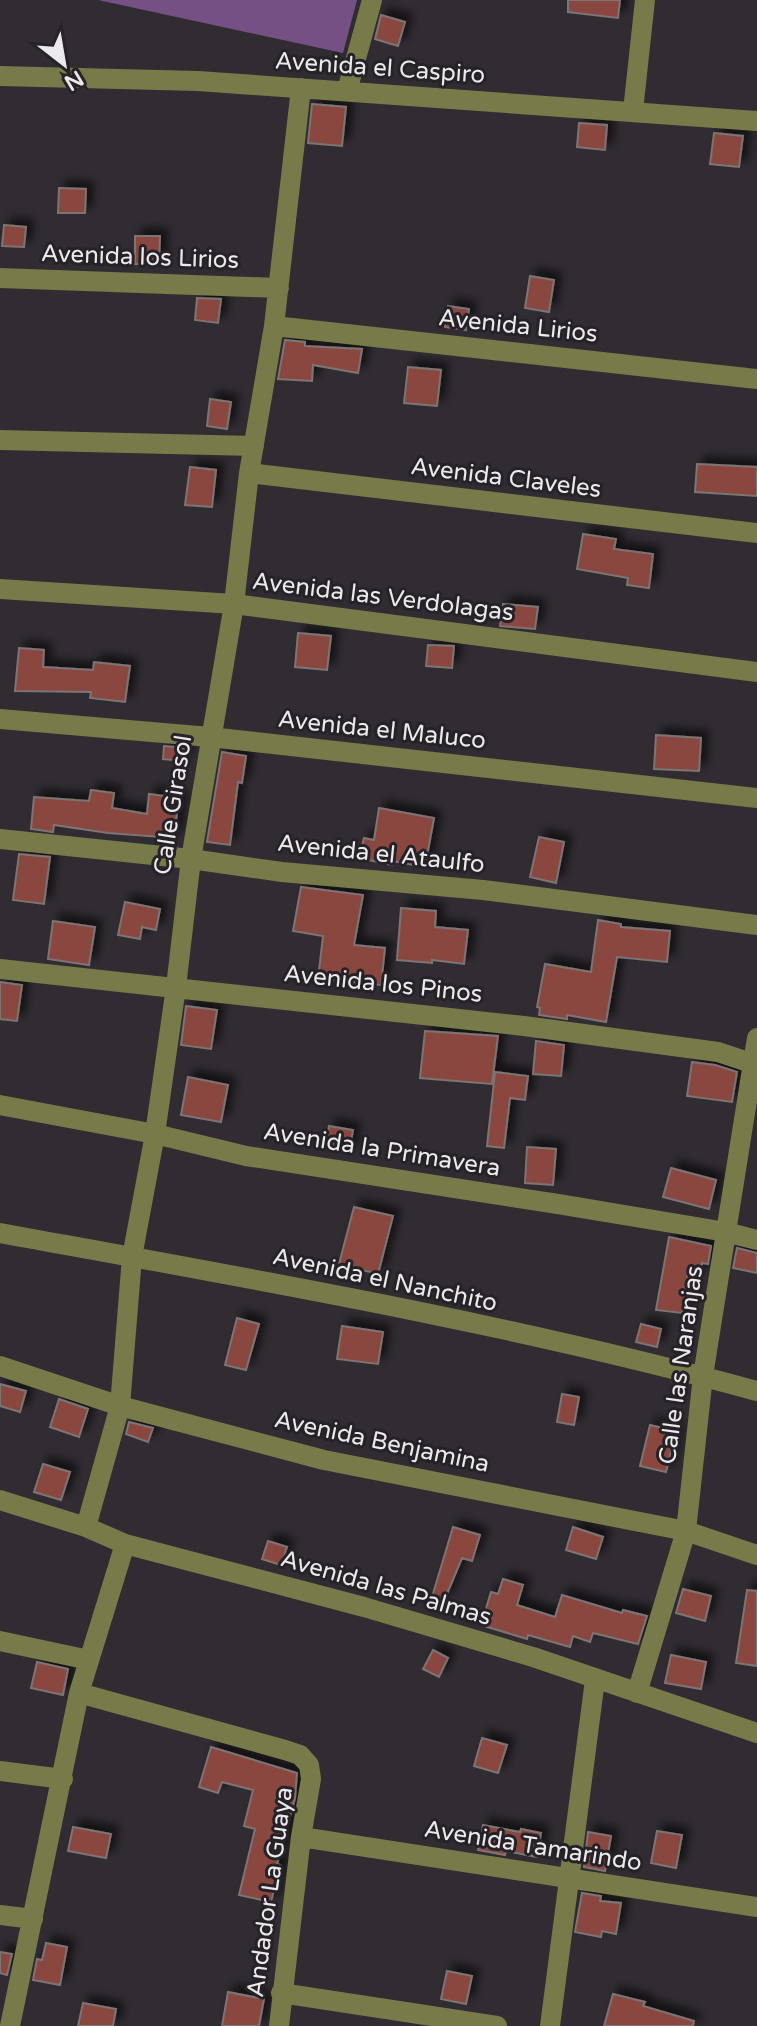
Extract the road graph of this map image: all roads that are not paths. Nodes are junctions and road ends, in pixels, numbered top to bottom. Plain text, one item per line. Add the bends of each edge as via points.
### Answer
1 (372, 0) edge
2 (645, 0) edge
3 (0, 76) edge
4 (301, 88) junction
5 (347, 91) junction
6 (633, 111) junction
7 (757, 121) edge
8 (0, 278) edge
9 (279, 288) junction
10 (274, 326) junction
11 (757, 379) edge
12 (0, 440) edge
13 (254, 446) junction
14 (249, 473) junction
15 (757, 533) edge
16 (0, 589) edge
17 (234, 604) junction
18 (757, 672) edge
19 (0, 719) edge
20 (210, 737) junction
21 (757, 798) edge
22 (0, 839) edge
23 (191, 859) junction
24 (757, 925) edge
25 (0, 969) edge
26 (176, 987) junction
27 (757, 1038) edge
28 (755, 1064) edge
29 (0, 1105) edge
30 (155, 1134) junction
31 (726, 1232) junction
32 (0, 1233) edge
33 (757, 1240) edge
34 (132, 1257) junction
35 (0, 1366) edge
36 (703, 1376) junction
37 (757, 1391) edge
38 (120, 1406) junction
39 (0, 1500) edge
40 (86, 1527) junction
41 (686, 1531) junction
42 (125, 1544) junction
43 (757, 1555) edge
44 (0, 1641) edge
45 (89, 1660) junction
46 (595, 1680) junction
47 (79, 1693) junction
48 (637, 1693) junction
49 (757, 1733) edge
50 (0, 1771) edge
51 (63, 1779) junction
52 (301, 1837) junction
53 (568, 1880) junction
54 (757, 1907) edge
55 (0, 1915) edge
56 (33, 1919) junction
57 (281, 1993) junction
58 (10, 2026) edge
59 (279, 2026) edge
60 (497, 2026) edge
61 (550, 2026) edge

1 - 5 street
2 - 6 street
3 - 4 street, Avenida el Caspiro
4 - 5 street, Avenida el Caspiro
4 - 9 street, Calle Girasol
5 - 6 street, Avenida el Caspiro
6 - 7 street, Avenida el Caspiro
8 - 9 street, Avenida los Lirios
9 - 10 street, Calle Girasol
10 - 11 street, Avenida Lirios
10 - 13 street, Calle Girasol
12 - 13 street
13 - 14 street, Calle Girasol
14 - 15 street, Avenida Claveles
14 - 17 street, Calle Girasol
16 - 17 street, Avenida las Verdolagas
17 - 18 street, Avenida las Verdolagas
17 - 20 street, Calle Girasol
19 - 20 street, Avenida el Maluco
20 - 21 street, Avenida el Maluco
20 - 23 street, Calle Girasol
22 - 23 street, Avenida el Ataulfo
23 - 24 street, Avenida el Ataulfo
23 - 26 street, Calle Girasol
25 - 26 street, Avenida los Pinos
26 - 28 street, Avenida los Pinos via 524,1026 718,1052
26 - 30 street, Calle Girasol
27 - 28 street, Calle las Naranjas
28 - 31 street, Calle las Naranjas
29 - 30 street, Avenida la Primavera
30 - 31 street, Avenida la Primavera via 246,1156
30 - 34 street, Calle Girasol
31 - 33 street, Avenida la Primavera
31 - 36 street, Calle las Naranjas
32 - 34 street, Avenida el Nanchito
34 - 36 street, Avenida el Nanchito via 359,1299
34 - 38 street, Calle Girasol
35 - 38 street, Avenida Benjamina
36 - 37 street, Avenida el Nanchito
36 - 41 street, Calle las Naranjas
38 - 40 street, Calle Girasol
38 - 41 street, Avenida Benjamina via 324,1460
39 - 40 street, Avenida las Palmas
40 - 42 street, Avenida las Palmas
41 - 43 street, Avenida Benjamina
41 - 48 street, Calle las Naranjas
42 - 45 street
42 - 46 street, Avenida las Palmas via 364,1607
44 - 45 street
45 - 47 street
46 - 48 street, Avenida las Palmas
46 - 53 street
47 - 51 street
47 - 52 street, Andador La Guaya via 300,1755 309,1765 311,1779
48 - 49 street, Avenida las Palmas
50 - 51 street
51 - 56 street
52 - 53 street, Avenida Tamarindo
52 - 57 street, Andador La Guaya
53 - 54 street, Avenida Tamarindo
53 - 61 street
55 - 56 street
56 - 58 street
57 - 59 street, Andador La Guaya
57 - 60 street

